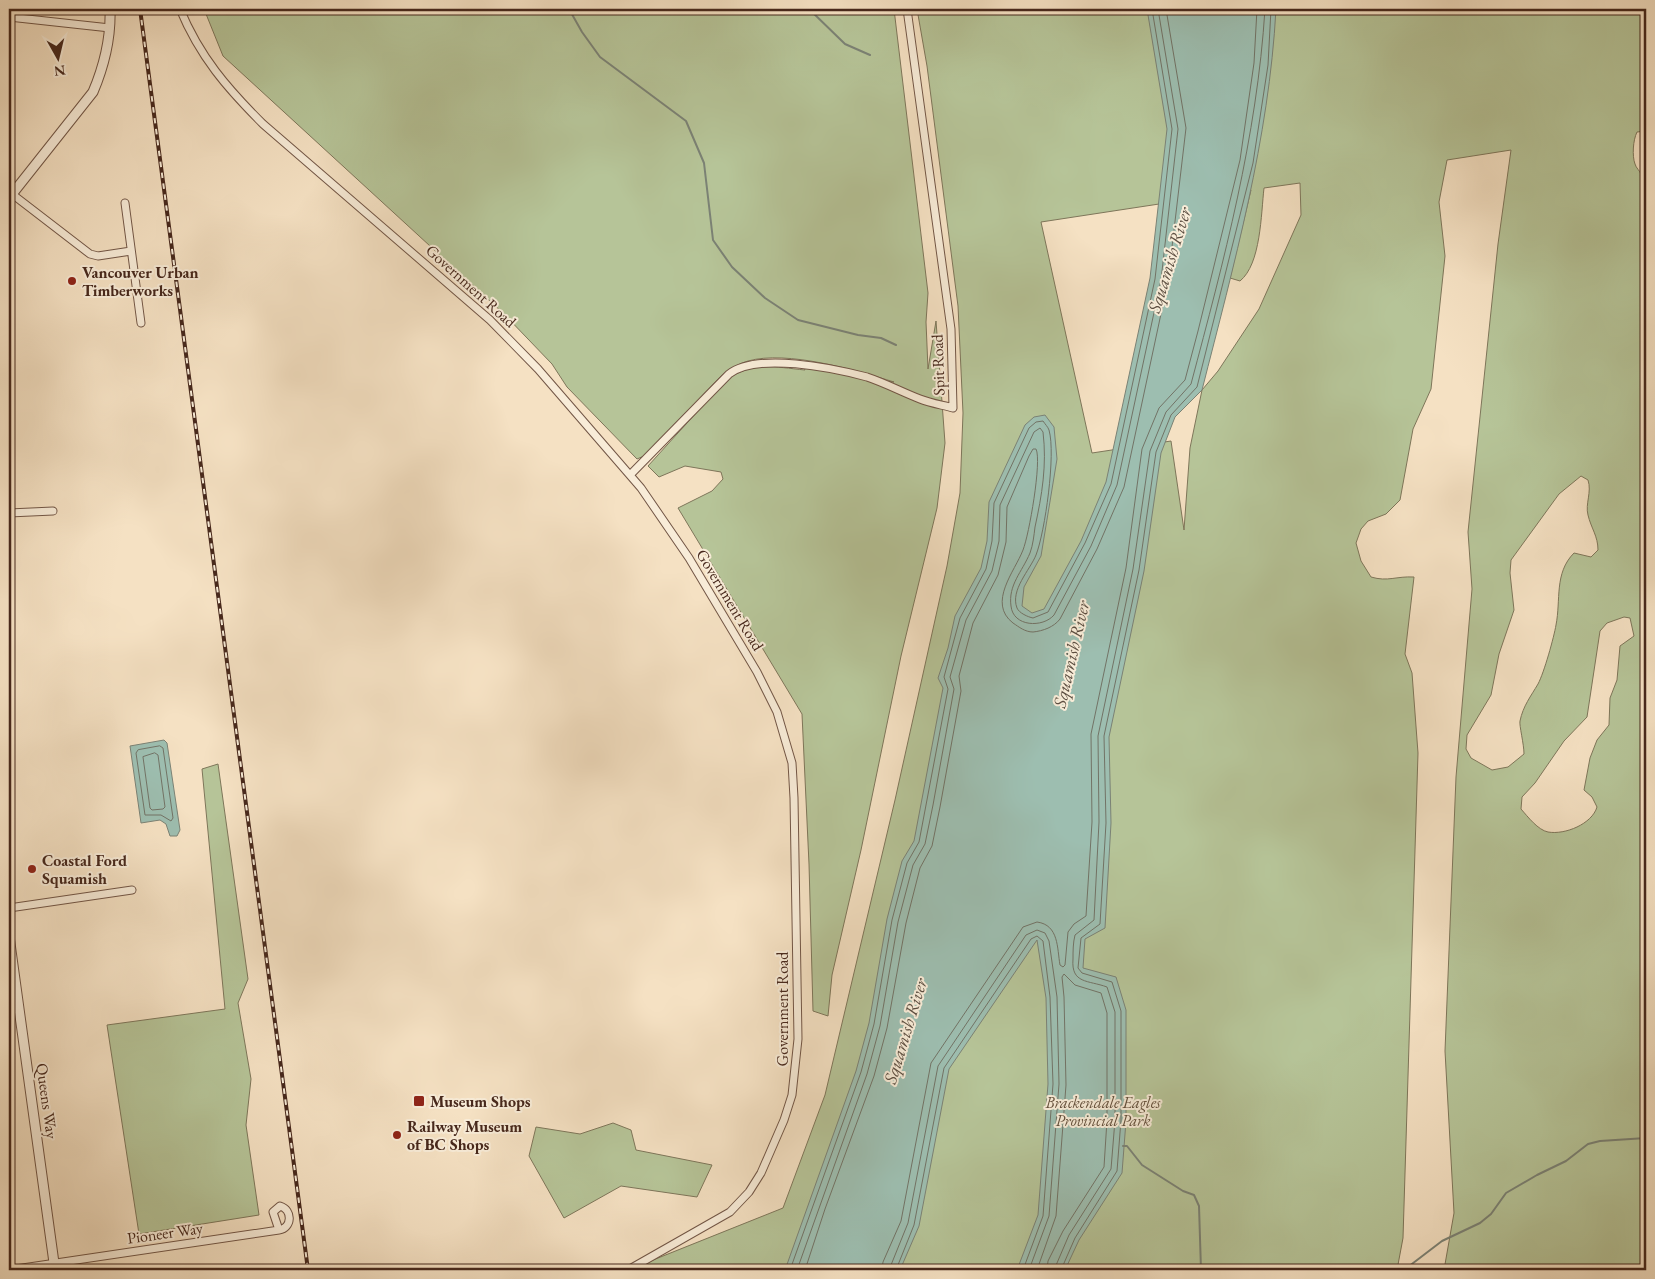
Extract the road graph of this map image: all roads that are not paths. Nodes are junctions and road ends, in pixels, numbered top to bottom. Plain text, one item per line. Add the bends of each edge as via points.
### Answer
1 (110, 9) edge
2 (180, 9) edge
3 (907, 9) edge
4 (9, 17) edge
5 (110, 28) junction
6 (10, 196) edge
7 (125, 203) dead end
8 (131, 252) junction
9 (141, 323) dead end
10 (630, 475) junction
11 (53, 511) dead end
12 (9, 513) edge
13 (132, 890) dead end
14 (9, 908) edge
15 (9, 936) edge
16 (279, 1230) dead end
17 (55, 1266) edge
18 (9, 1270) edge
19 (628, 1270) edge

1 - 5 street
2 - 10 street, Government Road via 204,58 263,124 490,320 538,369
3 - 10 street, Spit Road via 951,330 953,408 922,400 867,378 775,362 742,365 729,374
4 - 5 street
5 - 6 street via 101,72 93,92
6 - 8 street via 90,254
7 - 8 street
8 - 9 street
10 - 19 street, Government Road via 689,558 757,672 786,737 792,763 794,798 798,1040 792,1095 784,1120 761,1173 748,1192 730,1212
11 - 12 street
13 - 14 street
15 - 17 street, Queens Way
16 - 17 street, Pioneer Way
17 - 18 street, Pioneer Way

